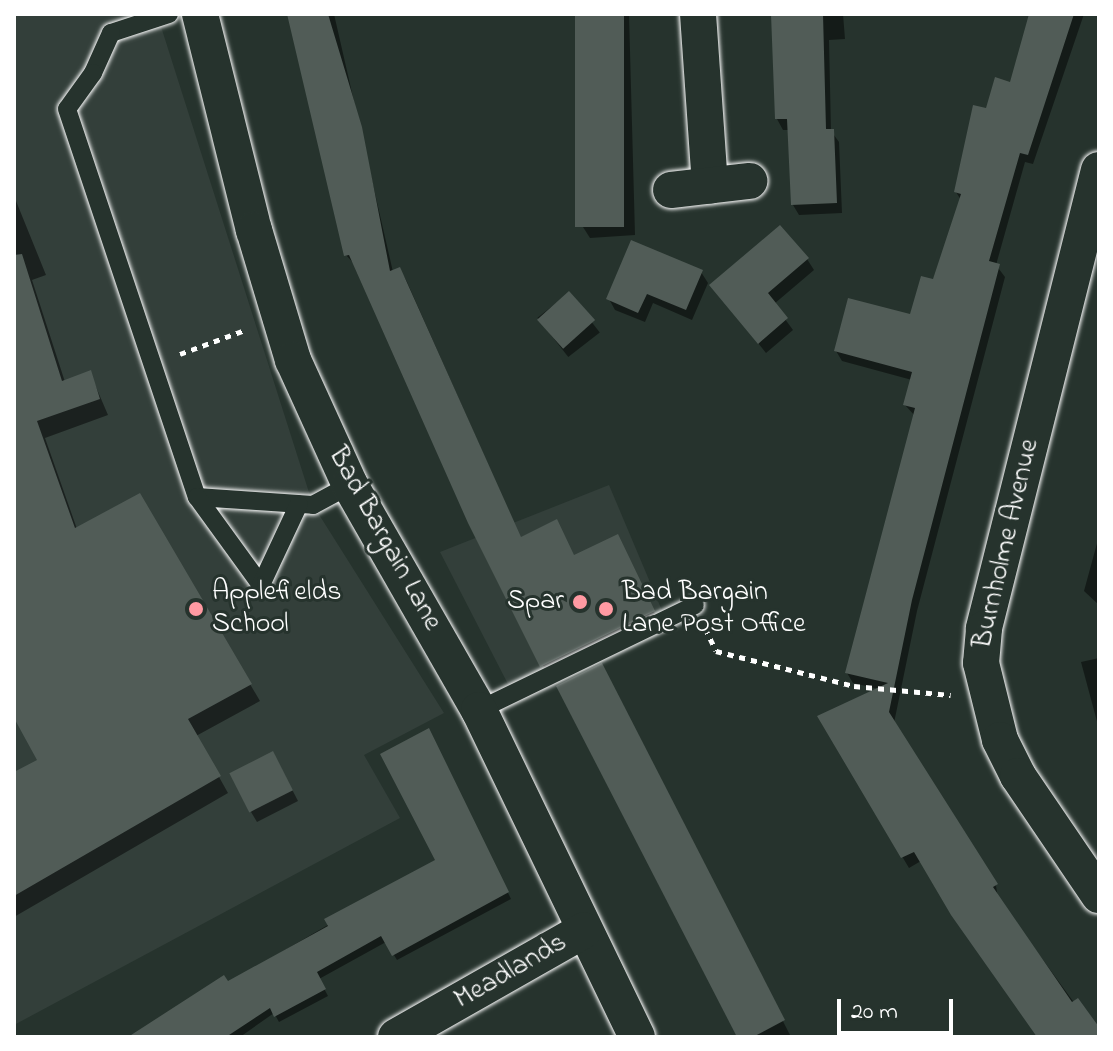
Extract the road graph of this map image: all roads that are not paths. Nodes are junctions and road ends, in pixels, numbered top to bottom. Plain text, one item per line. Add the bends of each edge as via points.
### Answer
1 (169, 14) edge
2 (200, 14) edge
3 (698, 14) edge
4 (1099, 170) edge
5 (749, 181) dead end
6 (710, 186) junction
7 (671, 190) dead end
8 (350, 485) junction
9 (197, 497) junction
10 (299, 504) junction
11 (695, 605) road end
12 (479, 710) junction
13 (1099, 895) edge
14 (584, 930) junction
15 (396, 1037) edge
16 (637, 1037) edge

1 - 9 lane via 111,33 93,73 67,109
2 - 8 street, Bad Bargain Lane via 293,360
3 - 6 street
4 - 13 street, Burnholme Avenue via 984,629 981,663 988,698 1018,776
5 - 6 street
6 - 7 street
8 - 10 lane via 313,505
8 - 12 street, Bad Bargain Lane
9 - 10 lane
9 - 10 lane via 261,585
11 - 12 lane
12 - 14 street, Bad Bargain Lane
14 - 15 street, Meadlands
14 - 16 street, Bad Bargain Lane

